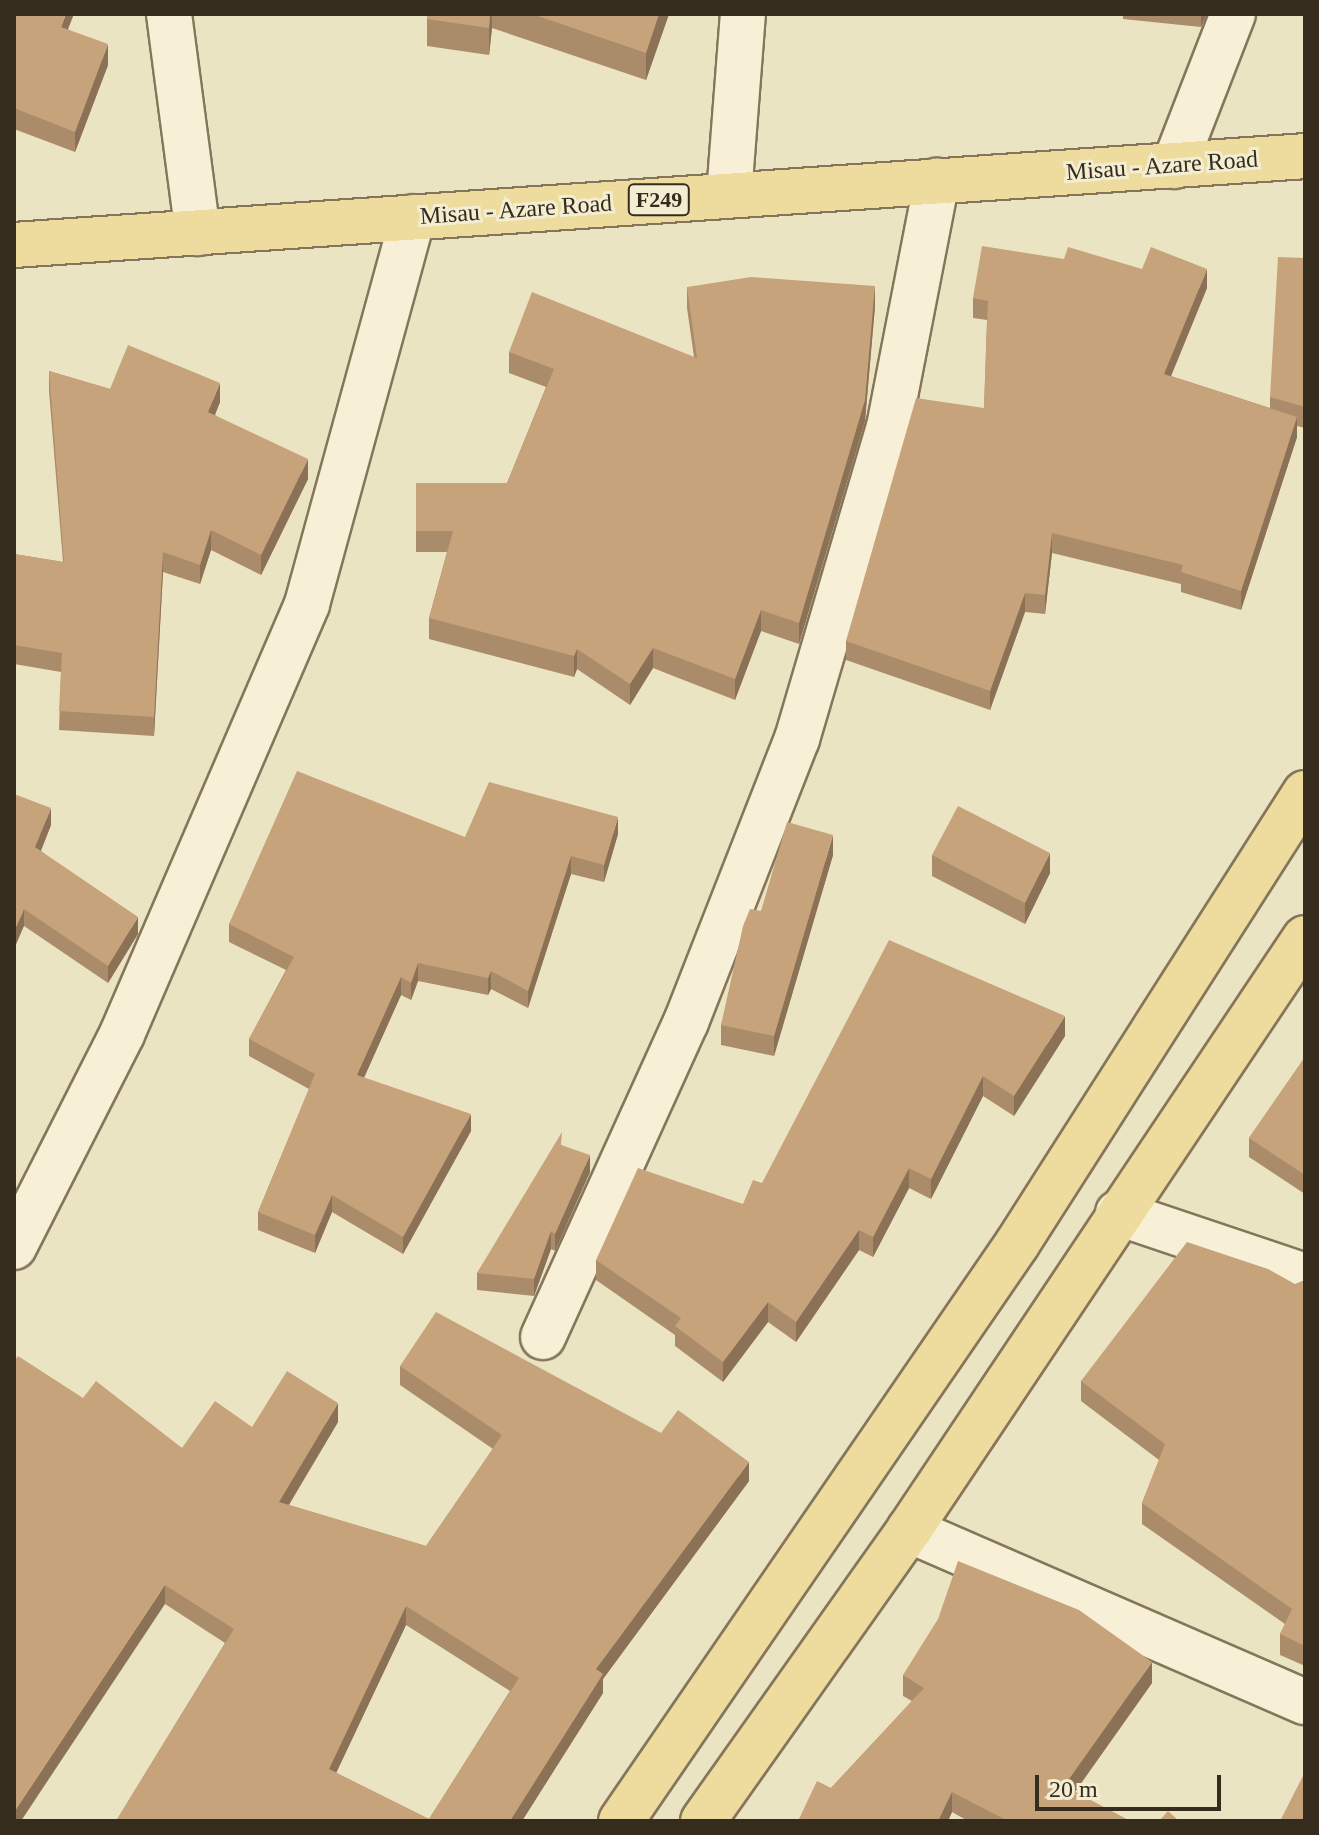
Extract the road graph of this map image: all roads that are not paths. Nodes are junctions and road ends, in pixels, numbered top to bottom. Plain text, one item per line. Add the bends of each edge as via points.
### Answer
1 (169, 14) edge
2 (743, 14) edge
3 (1233, 14) edge
4 (1305, 156) edge
5 (1174, 166) junction
6 (937, 181) junction
7 (729, 195) junction
8 (413, 217) junction
9 (198, 233) junction
10 (14, 245) edge
11 (1305, 793) edge
12 (1305, 938) edge
13 (1118, 1213) junction
14 (14, 1247) edge
15 (1305, 1276) edge
16 (543, 1337) dead end
17 (909, 1530) junction
18 (1305, 1702) edge
19 (621, 1821) edge
20 (703, 1821) edge

1 - 9 street
2 - 7 street
3 - 5 street
4 - 5 main road, Misau - Azare Road / F249
5 - 6 main road, Misau - Azare Road / F249
6 - 7 main road, Misau - Azare Road / F249
6 - 16 street via 889,427 797,739 686,1022
7 - 8 main road, Misau - Azare Road / F249
8 - 9 main road, Misau - Azare Road / F249
8 - 14 street via 307,604 122,1034
9 - 10 main road, Misau - Azare Road / F249
11 - 19 main road via 1017,1244
12 - 13 main road
13 - 15 street
13 - 17 main road
17 - 18 street
17 - 20 main road

